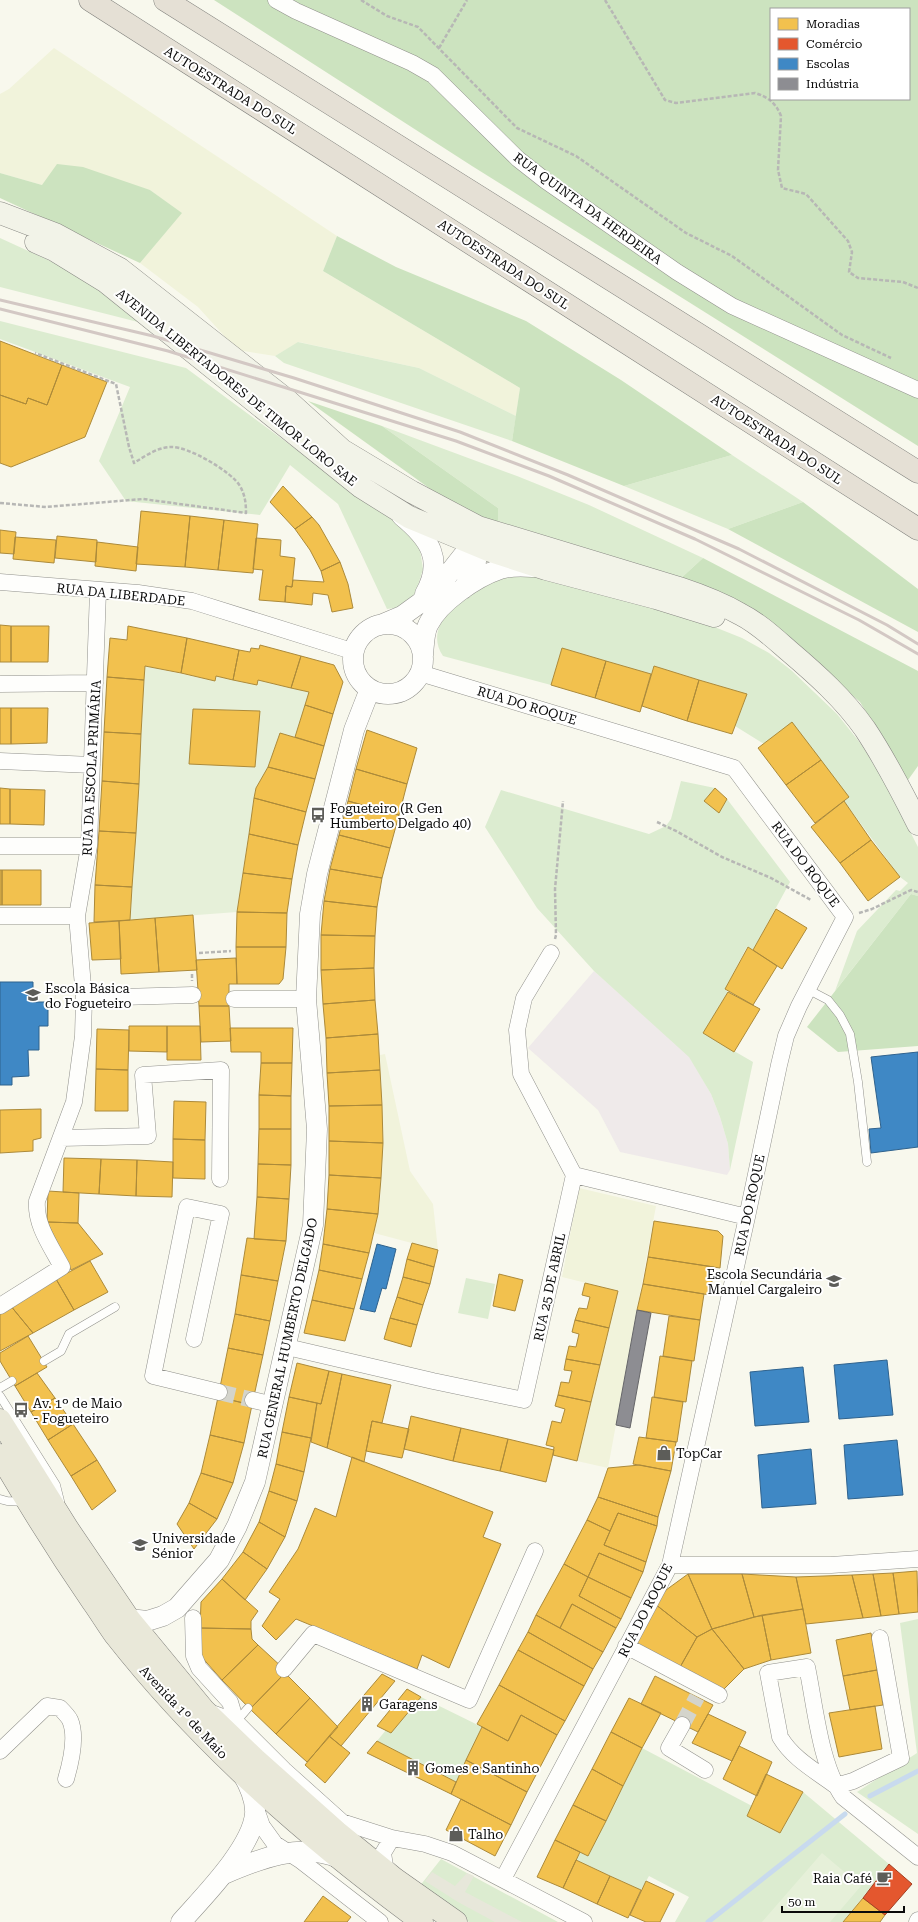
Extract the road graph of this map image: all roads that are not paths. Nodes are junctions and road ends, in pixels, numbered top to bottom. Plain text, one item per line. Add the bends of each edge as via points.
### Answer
1 (90, 0) edge
2 (165, 0) edge
3 (276, 0) edge
4 (0, 214) edge
5 (0, 228) edge
6 (918, 390) edge
7 (342, 450) junction
8 (918, 472) edge
9 (383, 501) junction
10 (918, 529) edge
11 (474, 545) junction
12 (546, 569) junction
13 (634, 574) junction
14 (0, 582) edge
15 (463, 589) junction
16 (98, 591) junction
17 (420, 603) junction
18 (383, 624) junction
19 (354, 652) junction
20 (422, 664) junction
21 (812, 672) junction
22 (95, 683) junction
23 (0, 684) edge
24 (370, 689) junction
25 (0, 761) edge
26 (92, 765) junction
27 (917, 820) edge
28 (0, 846) edge
29 (89, 846) junction
30 (0, 916) edge
31 (77, 916) junction
32 (551, 953) road end
33 (807, 989) junction
34 (193, 995) dead end
35 (84, 998) junction
36 (234, 999) dead end
37 (306, 999) junction
38 (61, 1138) junction
39 (867, 1162) dead end
40 (574, 1175) junction
41 (220, 1179) dead end
42 (747, 1217) junction
43 (0, 1306) edge
44 (115, 1306) dead end
45 (194, 1338) dead end
46 (287, 1347) junction
47 (44, 1361) dead end
48 (12, 1381) dead end
49 (0, 1388) edge
50 (219, 1392) tunnel mouth
51 (0, 1396) edge
52 (253, 1400) tunnel mouth
53 (274, 1405) junction
54 (0, 1420) edge
55 (0, 1455) edge
56 (0, 1499) edge
57 (28, 1502) junction
58 (68, 1529) junction
59 (535, 1551) dead end
60 (918, 1559) edge
61 (670, 1565) junction
62 (193, 1618) dead end
63 (129, 1619) junction
64 (880, 1638) dead end
65 (626, 1646) junction
66 (284, 1669) dead end
67 (718, 1695) dead end
68 (248, 1708) dead end
69 (204, 1710) junction
70 (236, 1722) junction
71 (682, 1725) tunnel mouth
72 (0, 1751) edge
73 (705, 1770) dead end
74 (240, 1772) junction
75 (66, 1779) dead end
76 (836, 1786) junction
77 (253, 1801) junction
78 (392, 1838) junction
79 (288, 1853) junction
80 (918, 1857) edge
81 (338, 1858) junction
82 (224, 1874) junction
83 (396, 1879) junction
84 (503, 1879) junction
85 (181, 1922) edge
86 (380, 1922) edge
87 (422, 1922) edge
88 (456, 1922) edge
89 (584, 1922) edge

1 - 10 highway, AUTOESTRADA DO SUL
2 - 8 highway
3 - 6 street, RUA QUINTA DA HERDEIRA via 405,59 433,75 518,159 546,181 677,272 726,302 770,325
4 - 7 main road, AVENIDA LIBERTADORES DE TIMOR LORO SAE via 55,234 120,269 288,401
5 - 9 main road, AVENIDA LIBERTADORES DE TIMOR LORO SAE via 54,250 106,282 361,487
7 - 11 street, AVENIDA LIBERTADORES DE TIMOR LORO SAE via 384,487 460,527 469,534
7 - 13 main road, AVENIDA LIBERTADORES DE TIMOR LORO SAE via 412,492 478,527
9 - 11 main road, AVENIDA LIBERTADORES DE TIMOR LORO SAE via 409,517
9 - 17 street via 416,528 430,546 434,568 432,581
11 - 12 main road, AVENIDA LIBERTADORES DE TIMOR LORO SAE
11 - 13 street, AVENIDA LIBERTADORES DE TIMOR LORO SAE via 499,544 580,567
11 - 15 street via 477,559 474,572
11 - 17 street via 461,556 443,580
12 - 15 street via 500,569
12 - 21 main road, AVENIDA LIBERTADORES DE TIMOR LORO SAE via 656,598 719,618 773,645
13 - 21 main road, AVENIDA LIBERTADORES DE TIMOR LORO SAE via 705,597 742,615 781,644
14 - 16 street, RUA DA LIBERDADE
15 - 20 street via 441,606 433,616 428,626
16 - 19 street, RUA DA LIBERDADE via 138,593 192,601
16 - 22 street, RUA DA ESCOLA PRIMÁRIA
17 - 18 street via 402,616
18 - 19 street via 363,635
18 - 20 street via 394,624 414,635 420,644
19 - 24 street via 354,668 359,679
20 - 24 street via 411,686 401,692 389,694
20 - 33 street, RUA DO ROQUE via 734,768 845,917
21 - 27 main road, AVENIDA LIBERTADORES DE TIMOR LORO SAE via 864,728
22 - 23 street
22 - 26 street, RUA DA ESCOLA PRIMÁRIA
24 - 37 street, RUA GENERAL HUMBERTO DELGADO via 354,730 317,874 310,914
25 - 26 street
26 - 29 street, RUA DA ESCOLA PRIMÁRIA
28 - 29 street
29 - 31 street, RUA DA ESCOLA PRIMÁRIA
30 - 31 street
31 - 35 street, RUA DA ESCOLA PRIMÁRIA
32 - 40 street via 524,998 517,1030 521,1074
33 - 39 lane via 828,1000 850,1034
33 - 42 street, RUA DO ROQUE via 786,1036
34 - 35 street
35 - 38 street, RUA DA ESCOLA PRIMÁRIA via 74,1102
36 - 37 street
37 - 46 street, RUA GENERAL HUMBERTO DELGADO via 317,1129 313,1225
38 - 41 street via 148,1136 143,1075 221,1070
38 - 43 street, RUA DA ESCOLA PRIMÁRIA via 40,1190 36,1212 62,1267
40 - 42 street
40 - 46 street, RUA 25 DE ABRIL via 524,1400
42 - 61 street, RUA DO ROQUE
44 - 47 lane via 69,1334 61,1351
45 - 50 street via 221,1214 187,1207 153,1376
46 - 53 street, RUA GENERAL HUMBERTO DELGADO
48 - 49 lane
51 - 58 lane, Avenida 1º de Maio via 56,1484
52 - 53 street
53 - 63 street, RUA GENERAL HUMBERTO DELGADO via 255,1482 237,1526 219,1560 177,1608 147,1621
54 - 58 main road, Avenida 1º de Maio
55 - 57 main road, Avenida 1º de Maio
56 - 57 lane
57 - 74 main road, Avenida 1º de Maio via 63,1560 114,1633 174,1703
58 - 63 main road, Avenida 1º de Maio
59 - 66 street via 469,1700 313,1634
60 - 61 street via 831,1564
61 - 65 street, RUA DO ROQUE
62 - 70 street, Avenida 1º de Maio via 193,1640 199,1668 230,1702
63 - 69 main road, Avenida 1º de Maio
64 - 76 street via 901,1758
65 - 67 street via 700,1692
65 - 84 street, RUA DO ROQUE
68 - 70 lane
69 - 70 street, Avenida 1º de Maio
69 - 83 main road, Avenida 1º de Maio via 316,1814
70 - 78 street, Avenida 1º de Maio via 336,1818
71 - 73 street via 669,1748
72 - 75 street via 47,1706 60,1708 70,1720 73,1743 71,1764
74 - 77 street via 248,1783
74 - 81 main road, Avenida 1º de Maio
76 - 76 street via 795,1755 780,1737 768,1673 807,1666 826,1758
76 - 80 street via 843,1798
77 - 79 street via 258,1819 268,1835 275,1844
77 - 82 street via 255,1813 248,1835
78 - 83 street via 383,1853 386,1866
78 - 84 street via 440,1849
79 - 81 street via 318,1852
79 - 82 street via 259,1860
79 - 86 street
81 - 87 main road, Avenida 1º de Maio
82 - 85 street
83 - 88 main road, Avenida 1º de Maio
84 - 89 street

